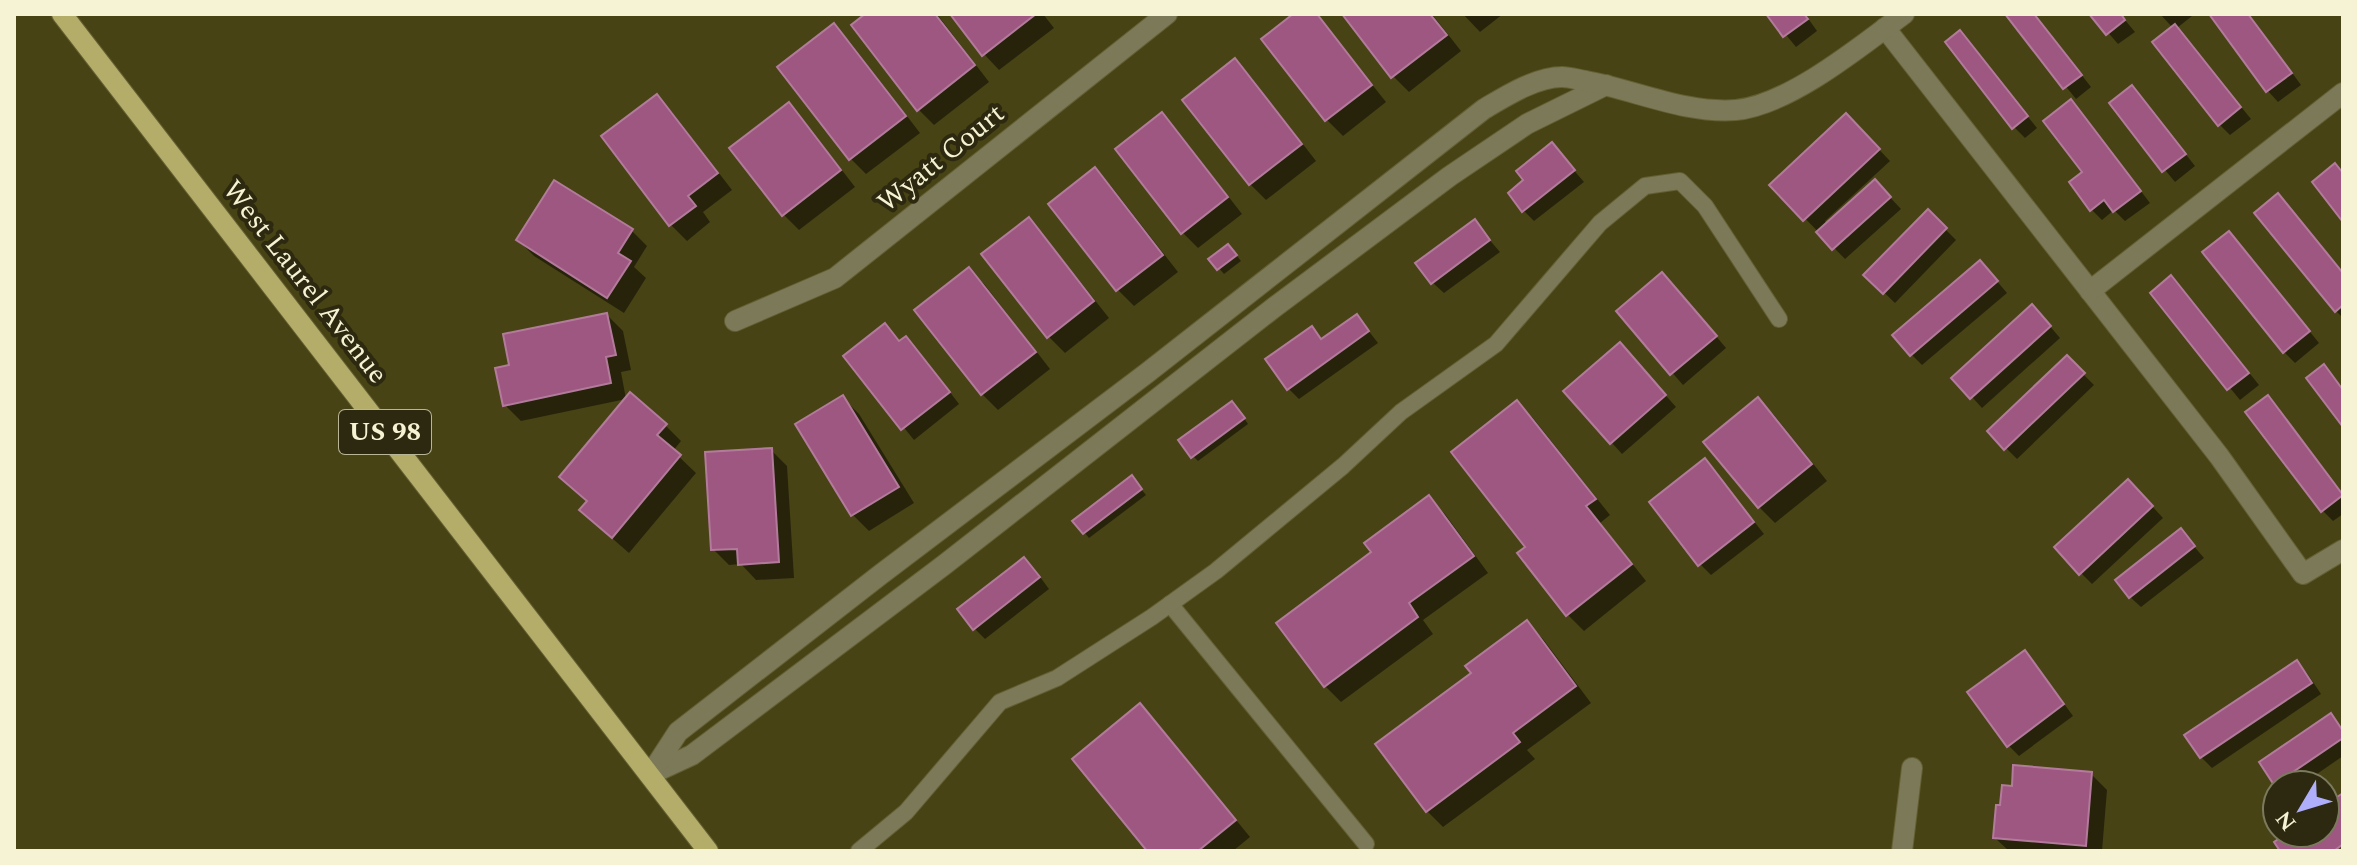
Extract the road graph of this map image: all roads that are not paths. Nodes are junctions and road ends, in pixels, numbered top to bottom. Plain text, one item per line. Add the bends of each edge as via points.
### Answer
1 (62, 14) edge
2 (1167, 14) edge
3 (1904, 14) edge
4 (1885, 28) junction
5 (1606, 85) junction
6 (2343, 93) edge
7 (2090, 291) junction
8 (1779, 319) dead end
9 (735, 321) dead end
10 (2343, 550) edge
11 (1170, 604) junction
12 (1912, 768) dead end
13 (650, 775) junction
14 (1366, 844) dead end
15 (708, 851) edge
16 (859, 851) edge
17 (1902, 851) edge

1 - 13 main road, West Laurel Avenue / US 98
2 - 9 street, Wyatt Court via 835,278
3 - 4 street
4 - 5 street via 1776,100 1737,110 1696,108
4 - 7 street
5 - 13 street via 1527,124 1450,176 692,755
5 - 13 street via 1561,77 1522,87 1484,109 678,732
6 - 7 street
7 - 10 street via 2303,574
8 - 11 lane via 1705,206 1680,181 1645,186 1600,223 1496,344 1401,412 1343,466
11 - 14 lane
11 - 16 lane via 1057,678 1000,702 906,812
12 - 17 street
13 - 15 main road, West Laurel Avenue / US 98

